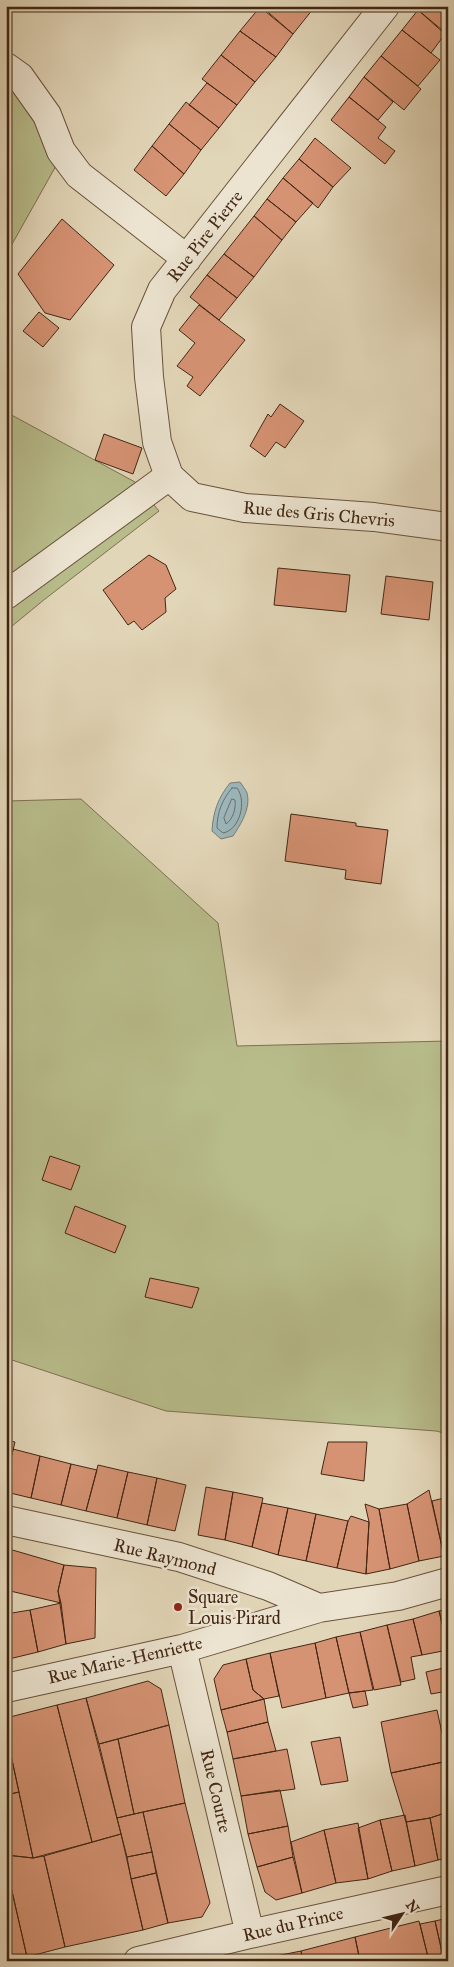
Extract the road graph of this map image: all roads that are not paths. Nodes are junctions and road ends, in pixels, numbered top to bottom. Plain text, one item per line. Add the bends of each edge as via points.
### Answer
1 (385, 6) edge
2 (6, 67) edge
3 (187, 259) junction
4 (169, 476) junction
5 (192, 497) joint
6 (448, 527) edge
7 (6, 595) edge
8 (6, 1520) edge
9 (448, 1582) edge
10 (319, 1608) junction
11 (182, 1649) junction
12 (6, 1688) edge
13 (448, 1890) edge
14 (250, 1934) junction
15 (138, 1961) edge

1 - 3 street, Rue Pire Pierre
2 - 3 street via 20,77 47,115 61,151 79,174
3 - 4 street, Rue Pire Pierre via 162,290 146,328 148,376 157,442
4 - 5 street, Rue Pire Pierre
4 - 7 street
5 - 6 street, Rue des Gris Chevris via 245,508 374,517
8 - 10 street, Rue Raymond via 179,1557 268,1586
9 - 10 street, Rue Marie-Henriette via 398,1596
10 - 11 street, Rue Marie-Henriette
11 - 12 street, Rue Marie-Henriette
11 - 14 street, Rue Courte
13 - 14 street, Rue du Prince
14 - 15 street, Rue du Prince

